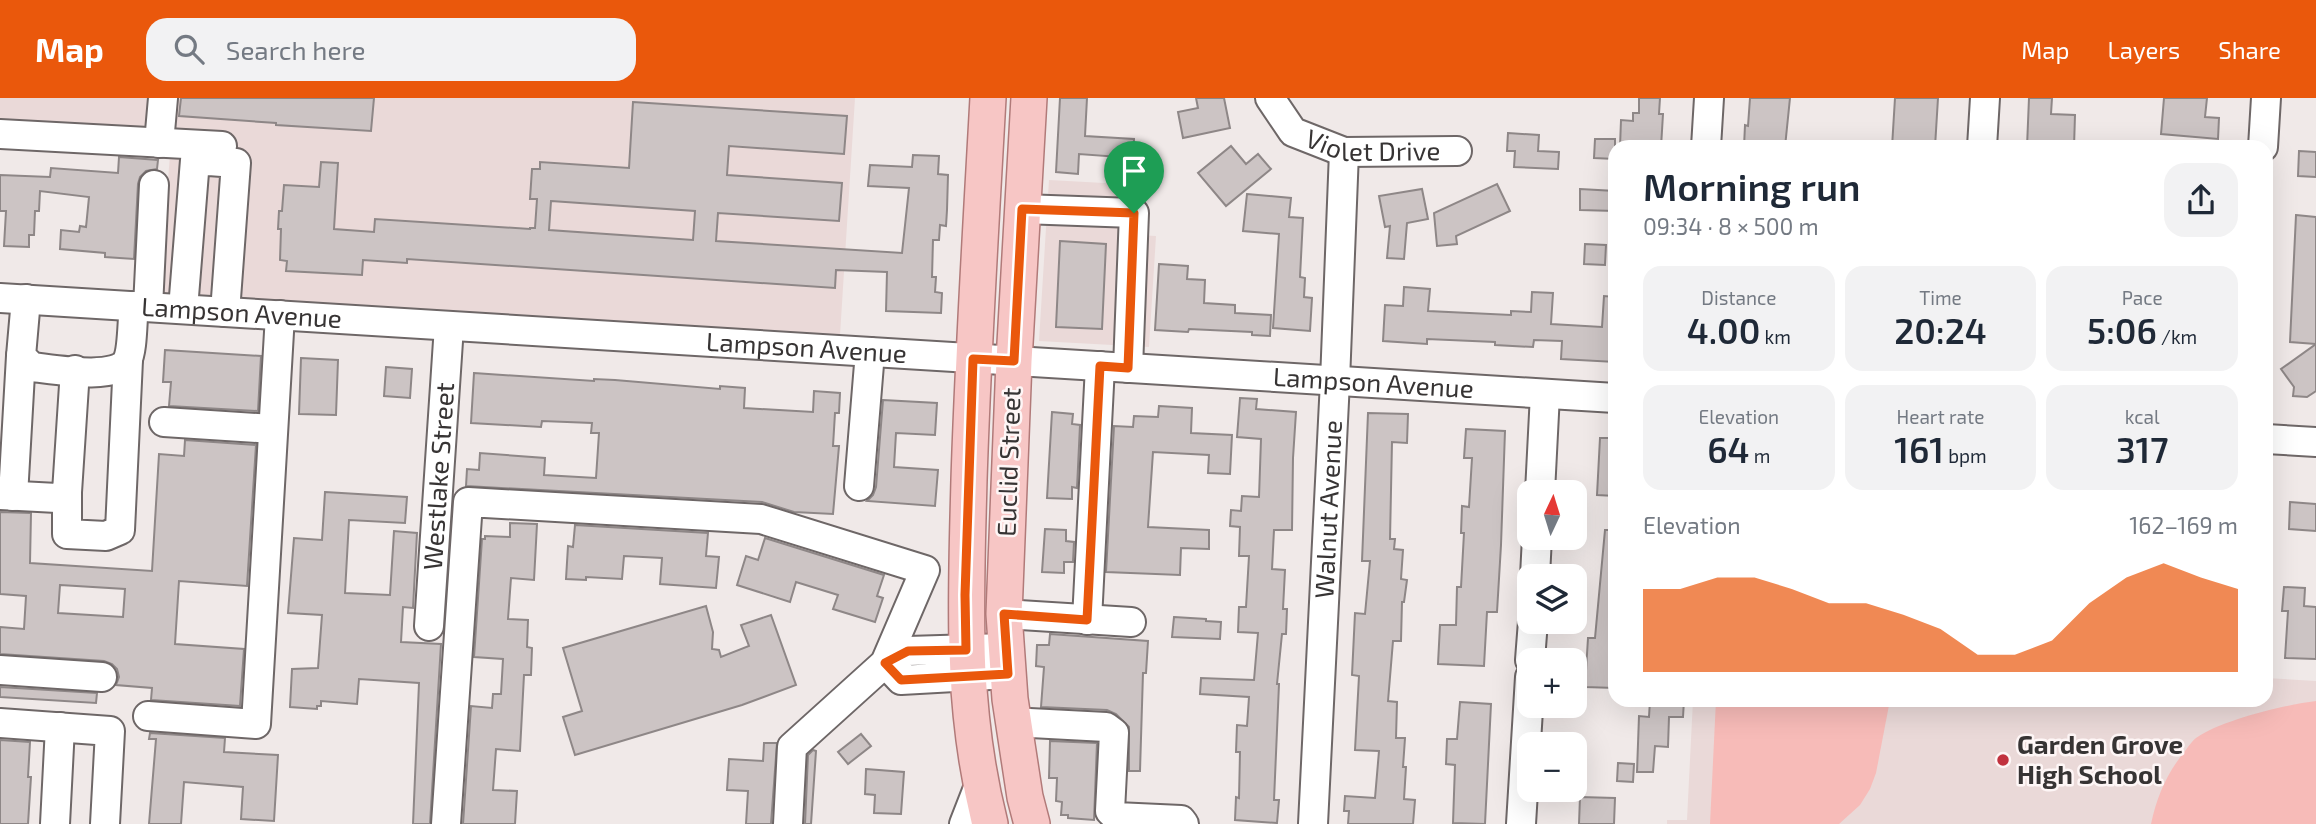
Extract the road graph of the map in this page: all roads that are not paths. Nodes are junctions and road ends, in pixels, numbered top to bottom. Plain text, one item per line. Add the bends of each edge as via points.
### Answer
1 (163, 98) edge
2 (988, 98) edge
3 (1029, 98) edge
4 (1269, 98) edge
5 (1709, 98) edge
6 (1985, 98) edge
7 (2266, 98) edge
8 (0, 135) edge
9 (1706, 140) edge
10 (1982, 140) edge
11 (2263, 140) edge
12 (159, 143) junction
13 (1457, 151) dead end
14 (1344, 152) junction
15 (229, 163) junction
16 (154, 185) dead end
17 (1022, 209) junction
18 (13, 299) edge
19 (141, 307) junction
20 (183, 309) junction
21 (225, 312) junction
22 (280, 315) junction
23 (449, 326) junction
24 (870, 352) junction
25 (21, 356) junction
26 (973, 359) junction
27 (128, 360) junction
28 (1014, 361) junction
29 (1100, 366) junction
30 (1128, 368) junction
31 (75, 370) junction
32 (1335, 381) junction
33 (1545, 394) junction
34 (1608, 398) edge
35 (164, 422) dead end
36 (273, 429) junction
37 (2273, 440) edge
38 (2316, 442) edge
39 (1541, 480) edge
40 (859, 486) dead end
41 (67, 492) junction
42 (6, 496) edge
43 (1087, 620) junction
44 (1131, 622) dead end
45 (429, 626) dead end
46 (1006, 645) junction
47 (885, 663) junction
48 (966, 663) junction
49 (0, 670) edge
50 (102, 677) dead end
51 (148, 716) dead end
52 (1527, 718) edge
53 (1013, 722) junction
54 (0, 723) edge
55 (54, 727) junction
56 (980, 783) junction
57 (55, 824) edge
58 (105, 824) edge
59 (446, 824) edge
60 (788, 824) edge
61 (964, 824) edge
62 (990, 824) edge
63 (1032, 824) edge
64 (1184, 824) edge
65 (1313, 824) edge
66 (1521, 824) edge

1 - 12 street
2 - 26 main road, Euclid Street
3 - 17 main road, Euclid Street
4 - 14 street, Violet Drive via 1293,132
5 - 9 street
6 - 10 street
7 - 11 street
8 - 12 street
12 - 15 street via 230,147
13 - 14 street, Violet Drive
14 - 32 street, Walnut Avenue
15 - 20 street via 195,160
15 - 21 street via 236,163
16 - 19 street
17 - 28 main road, Euclid Street
17 - 30 street via 1134,213
18 - 19 street, Lampson Avenue
18 - 25 street
19 - 20 street, Lampson Avenue
19 - 27 street
20 - 21 street, Lampson Avenue
21 - 22 street, Lampson Avenue
22 - 23 street, Lampson Avenue
22 - 36 street
23 - 24 street, Lampson Avenue
23 - 45 street, Westlake Street
24 - 26 street, Lampson Avenue
24 - 40 street
25 - 31 street via 32,367
25 - 42 street
26 - 28 street, Lampson Avenue
26 - 48 main road, Euclid Street
27 - 31 street via 120,369 105,373
27 - 41 street via 120,530 106,536 67,534
28 - 29 street, Lampson Avenue
28 - 46 main road, Euclid Street
29 - 30 street, Lampson Avenue
29 - 43 street
30 - 32 street, Lampson Avenue
31 - 41 street
32 - 33 street, Lampson Avenue
32 - 65 street, Walnut Avenue
33 - 34 street, Lampson Avenue
33 - 39 street
35 - 36 street
36 - 51 street via 256,724
37 - 38 street
41 - 42 street via 57,498
43 - 44 street
43 - 46 street
46 - 48 street
46 - 53 main road, Euclid Street
47 - 48 street via 908,651
47 - 59 street via 925,570 761,519 468,502
47 - 60 street via 792,747
48 - 56 main road, Euclid Street
49 - 50 street
52 - 66 street
53 - 63 main road, Euclid Street
53 - 64 street via 1106,727 1114,733 1110,811 1116,817 1181,820
54 - 55 street
55 - 57 street
55 - 58 street via 110,731
56 - 61 street
56 - 62 main road, Euclid Street

